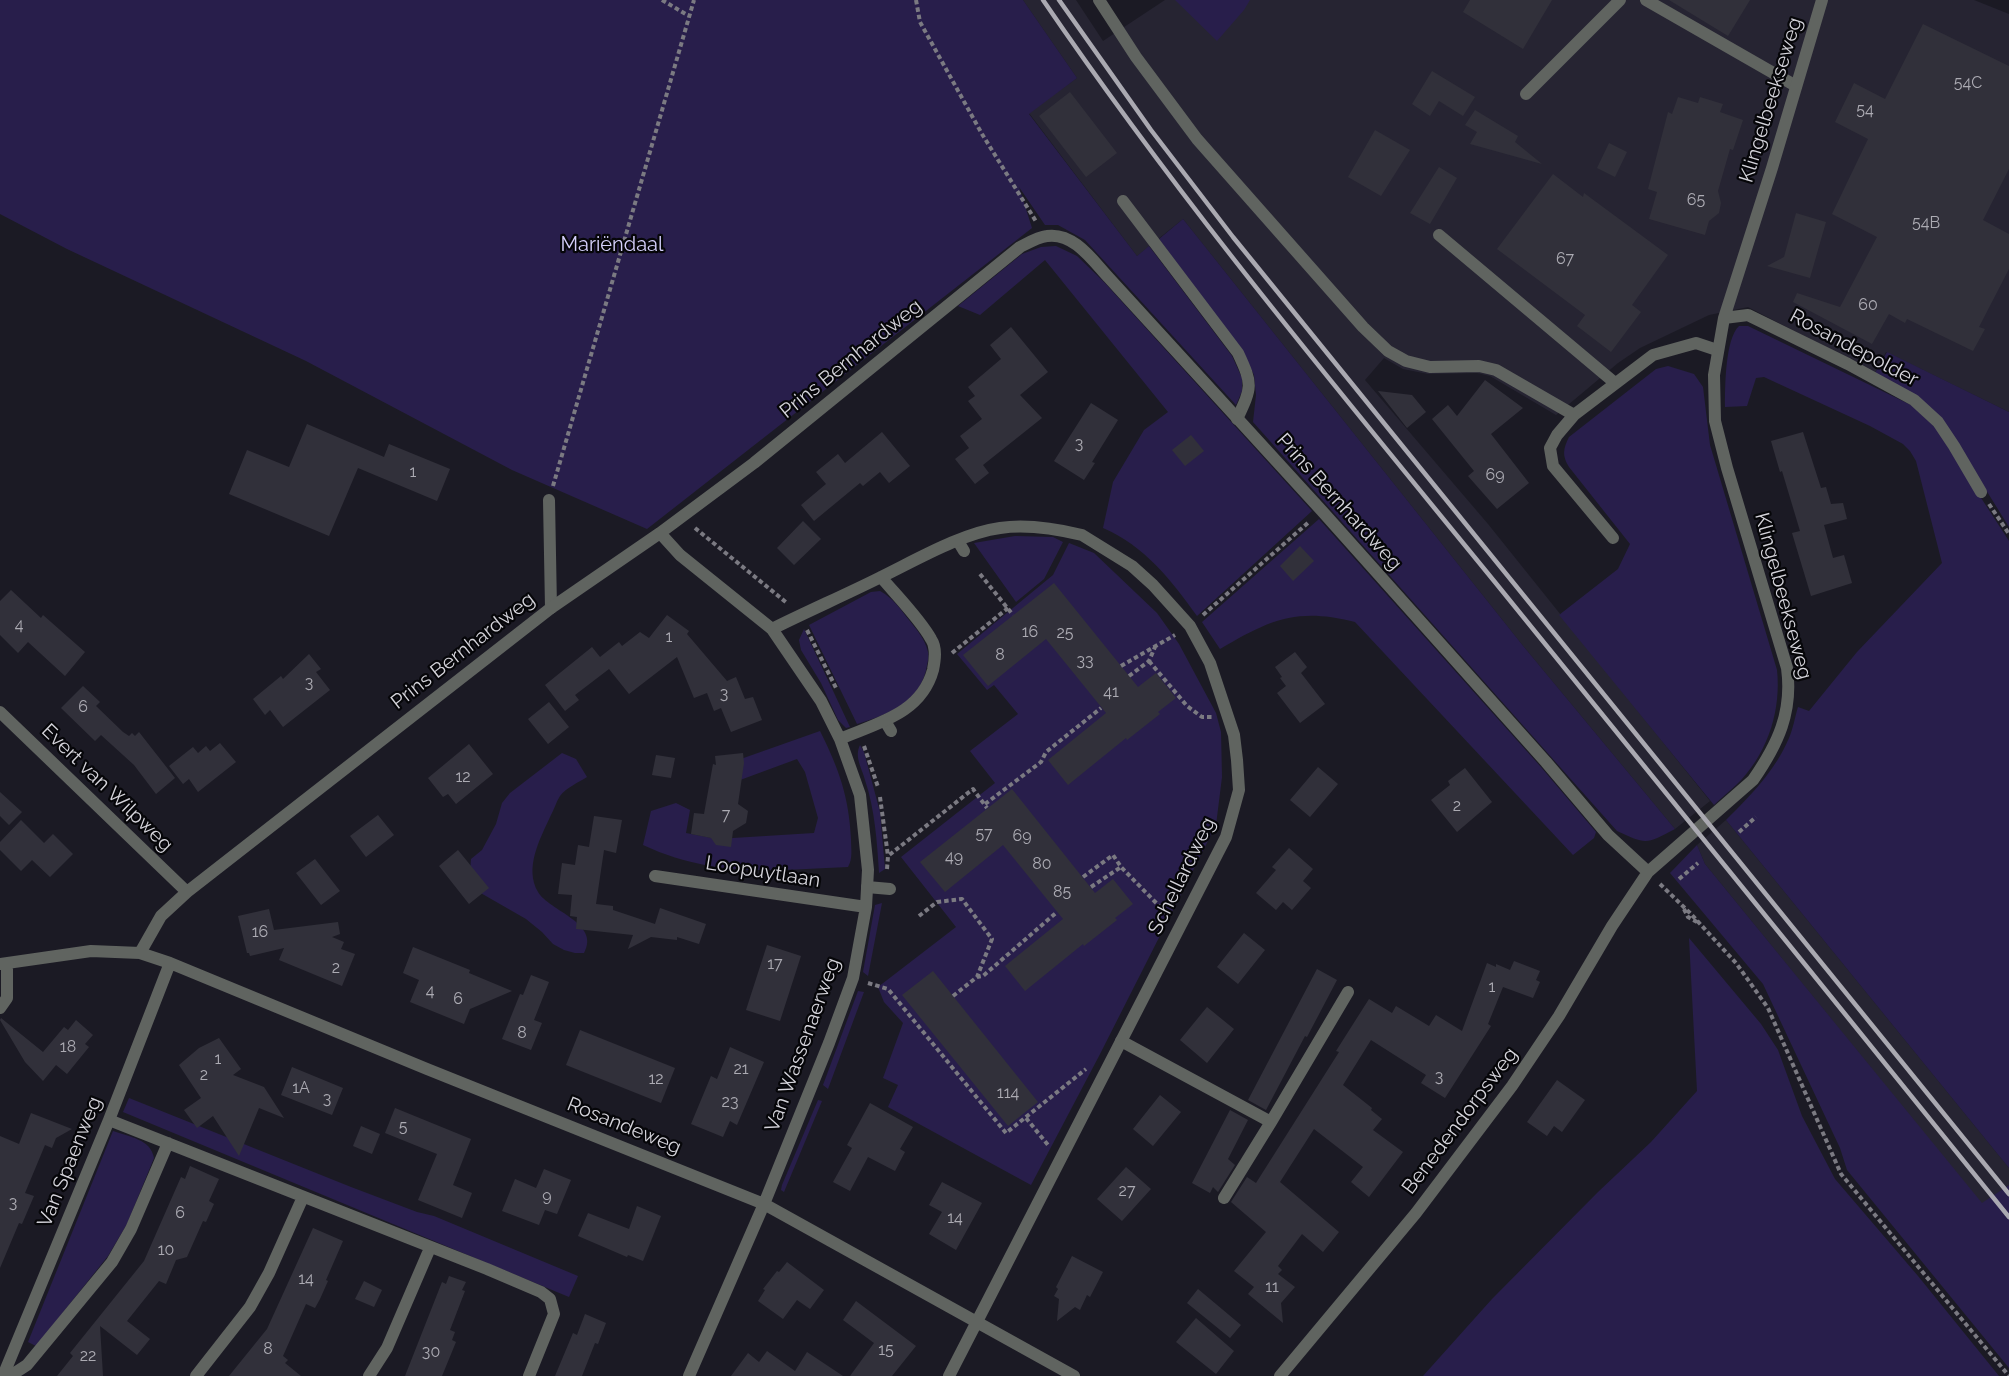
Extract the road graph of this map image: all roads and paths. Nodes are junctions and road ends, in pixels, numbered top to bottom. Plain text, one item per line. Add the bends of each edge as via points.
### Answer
1 (662, 0) edge
2 (694, 0) edge
3 (916, 0) edge
4 (1099, 0) edge
5 (1620, 0) edge
6 (1646, 0) edge
7 (1822, 0) edge
8 (689, 16) junction
9 (1796, 86) junction
10 (1526, 94) dead end
11 (1124, 201) dead end
12 (1439, 235) dead end
13 (1046, 236) junction
14 (1724, 318) junction
15 (1717, 350) junction
16 (1615, 383) junction
17 (1574, 415) junction
18 (1237, 419) junction
19 (1981, 492) joint
20 (549, 501) joint
21 (1322, 511) junction
22 (681, 517) junction
23 (660, 533) junction
24 (2009, 534) edge
25 (1613, 538) dead end
26 (980, 574) dead end
27 (881, 577) junction
28 (551, 608) junction
29 (1008, 608) junction
30 (1013, 615) dead end
31 (800, 616) junction
32 (1190, 626) junction
33 (772, 628) junction
34 (1155, 646) junction
35 (1149, 661) junction
36 (1120, 666) dead end
37 (933, 668) junction
38 (1129, 676) dead end
39 (839, 694) dead end
40 (1101, 708) dead end
41 (0, 712) edge
42 (1228, 714) junction
43 (840, 740) junction
44 (946, 802) dead end
45 (950, 808) junction
46 (1756, 817) dead end
47 (1739, 832) dead end
48 (1698, 863) dead end
49 (1121, 867) junction
50 (1648, 872) junction
51 (655, 876) dead end
52 (1083, 878) dead end
53 (1679, 879) dead end
54 (867, 887) junction
55 (1091, 887) dead end
56 (890, 889) dead end
57 (187, 892) junction
58 (866, 907) junction
59 (1057, 912) dead end
60 (919, 916) dead end
61 (1180, 928) junction
62 (140, 953) junction
63 (3, 963) edge
64 (170, 963) junction
65 (977, 977) junction
66 (853, 978) junction
67 (1348, 992) dead end
68 (953, 996) dead end
69 (0, 1008) edge
70 (1121, 1041) junction
71 (1095, 1062) dead end
72 (1026, 1118) junction
73 (109, 1120) junction
74 (1271, 1122) junction
75 (168, 1143) junction
76 (1060, 1160) junction
77 (303, 1197) junction
78 (1224, 1198) dead end
79 (764, 1204) junction
80 (430, 1248) junction
81 (976, 1321) junction
82 (3, 1376) edge
83 (10, 1376) edge
84 (196, 1376) edge
85 (369, 1376) edge
86 (529, 1376) edge
87 (689, 1376) edge
88 (949, 1376) edge
89 (1074, 1376) edge
90 (1280, 1376) edge
91 (2008, 1376) edge

1 - 8 path
2 - 8 path
3 - 13 path via 920,22 982,134
4 - 17 street via 1197,139 1388,351 1406,361 1430,366 1496,370
5 - 10 street
6 - 9 street
7 - 9 street, Klingelbeekseweg
8 - 20 path
9 - 14 street, Klingelbeekseweg
11 - 18 street via 1238,353 1249,377 1249,393
12 - 16 street
13 - 18 street, Prins Bernhardweg via 1059,236 1080,248
13 - 22 street, Prins Bernhardweg via 1020,247 754,463
14 - 15 street, Klingelbeekseweg
14 - 19 street, Rosandepolder via 1748,315 1914,400 1938,422
15 - 16 street via 1696,344 1653,356
15 - 50 street, Klingelbeekseweg via 1716,421 1786,668 1788,706 1780,734 1753,780
16 - 17 street
17 - 25 street via 1550,448 1554,466
18 - 21 street, Prins Bernhardweg
19 - 24 path
20 - 28 street
21 - 32 path
21 - 50 street, Prins Bernhardweg via 1608,835
22 - 23 street, Prins Bernhardweg
22 - 31 path
23 - 28 street, Prins Bernhardweg
23 - 33 street, Van Wassenaerweg via 680,555
26 - 29 path
27 - 31 street, Schellardweg
27 - 32 street, Schellardweg via 1000,528 1053,529 1082,535 1132,566
27 - 37 street via 923,619 936,653
28 - 57 street, Prins Bernhardweg
29 - 30 path
29 - 37 path
31 - 33 street, Schellardweg
31 - 39 path
32 - 34 path
32 - 42 street, Schellardweg via 1210,663
33 - 43 street, Van Wassenaerweg via 821,701
34 - 35 path
34 - 36 path
35 - 38 path
35 - 42 path via 1178,697 1202,717
37 - 43 street via 923,694 888,726
40 - 45 path via 986,806 973,789
41 - 57 street, Evert van Wilpweg
42 - 61 street, Schellardweg via 1239,790 1226,837
43 - 54 street, Van Wassenaerweg via 860,795
44 - 45 path
45 - 54 path via 888,856 887,872
46 - 47 path
48 - 53 path
49 - 52 path via 1113,855
49 - 55 path
49 - 61 path
50 - 90 street, Benedendorpsweg via 1512,1086 1416,1213
50 - 91 path via 1736,963 1768,1008 1841,1174
51 - 58 street, Loopuytlaan
54 - 56 street
54 - 58 street, Van Wassenaerweg
57 - 62 street, Prins Bernhardweg via 161,916
58 - 66 street, Van Wassenaerweg
59 - 65 path via 983,976
60 - 65 path via 937,902 962,899 992,939
61 - 70 street, Schellardweg
62 - 63 street via 91,951
62 - 64 street, Rosandeweg
63 - 69 street via 7,998
64 - 73 street, Van Spaenweg
64 - 79 street, Rosandeweg
65 - 68 path
66 - 72 path via 888,989 1006,1133
66 - 79 street, Van Wassenaerweg
67 - 74 street
70 - 74 street
70 - 76 street, Schellardweg
71 - 72 path
72 - 76 path
73 - 75 street
73 - 82 street, Van Spaenweg
74 - 78 street
75 - 77 street
75 - 83 street via 112,1262 27,1365
76 - 81 street, Schellardweg
77 - 80 street
77 - 84 street via 250,1306
79 - 81 street, Rosandeweg
79 - 87 street, Van Wassenaerweg
80 - 85 street via 387,1348
80 - 86 street via 550,1299 554,1314
81 - 88 street, Schellardweg
81 - 89 street, Rosandeweg

